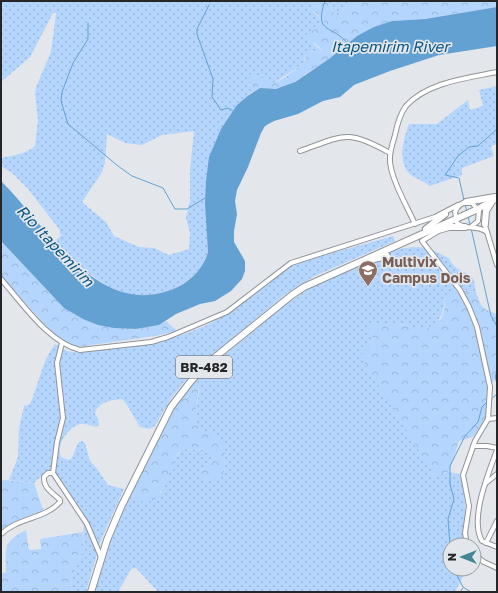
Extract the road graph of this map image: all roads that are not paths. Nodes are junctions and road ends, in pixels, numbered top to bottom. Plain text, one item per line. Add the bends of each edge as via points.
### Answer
1 (497, 72) edge
2 (300, 151) dead end
3 (390, 153) junction
4 (496, 198) edge
5 (466, 202) junction
6 (458, 205) junction
7 (479, 210) junction
8 (440, 216) junction
9 (452, 220) junction
10 (415, 224) junction
11 (485, 224) junction
12 (472, 226) junction
13 (465, 227) junction
14 (444, 228) junction
15 (487, 232) junction
16 (418, 235) junction
17 (388, 256) dead end
18 (360, 261) junction
19 (497, 265) edge
20 (1, 279) edge
21 (62, 343) junction
22 (497, 418) edge
23 (488, 419) junction
24 (473, 446) junction
25 (497, 449) edge
26 (53, 473) junction
27 (497, 474) edge
28 (486, 483) junction
29 (497, 521) edge
30 (1, 534) edge
31 (466, 537) edge
32 (486, 543) junction
33 (497, 547) edge
34 (101, 557) junction
35 (482, 561) edge
36 (497, 568) edge
37 (91, 592) edge

1 - 3 street via 439,86 420,95 404,110
2 - 3 street via 346,136 367,140
3 - 10 street via 394,180
4 - 5 highway
4 - 7 highway, BR-482
4 - 11 highway via 486,211
5 - 6 street
5 - 7 street via 472,203
6 - 8 street
6 - 9 street
7 - 9 highway, BR-482
7 - 11 street
7 - 12 street via 478,221
8 - 9 street
8 - 10 street
8 - 16 highway
9 - 13 street
9 - 16 highway, BR-482
10 - 21 street via 291,263 227,312 168,337 151,342 80,350
11 - 15 street
12 - 13 street
12 - 15 street
13 - 14 highway
14 - 16 highway
14 - 23 street via 422,241 460,290 477,327 490,387
15 - 19 street
16 - 18 highway, BR-482
17 - 18 highway
18 - 34 highway, BR-482 via 317,280 292,295 232,342 191,381 161,425 121,507
20 - 21 street via 52,336
21 - 26 street via 57,363 63,418
22 - 23 street
23 - 24 street
24 - 25 street
24 - 31 street via 463,475 469,506
25 - 28 street
26 - 30 street via 48,473 44,477 44,482 60,502 50,510
26 - 34 street via 87,524
27 - 28 street
28 - 32 street via 477,529 482,541
29 - 32 street
32 - 33 street
34 - 37 highway, BR-482
35 - 36 street

